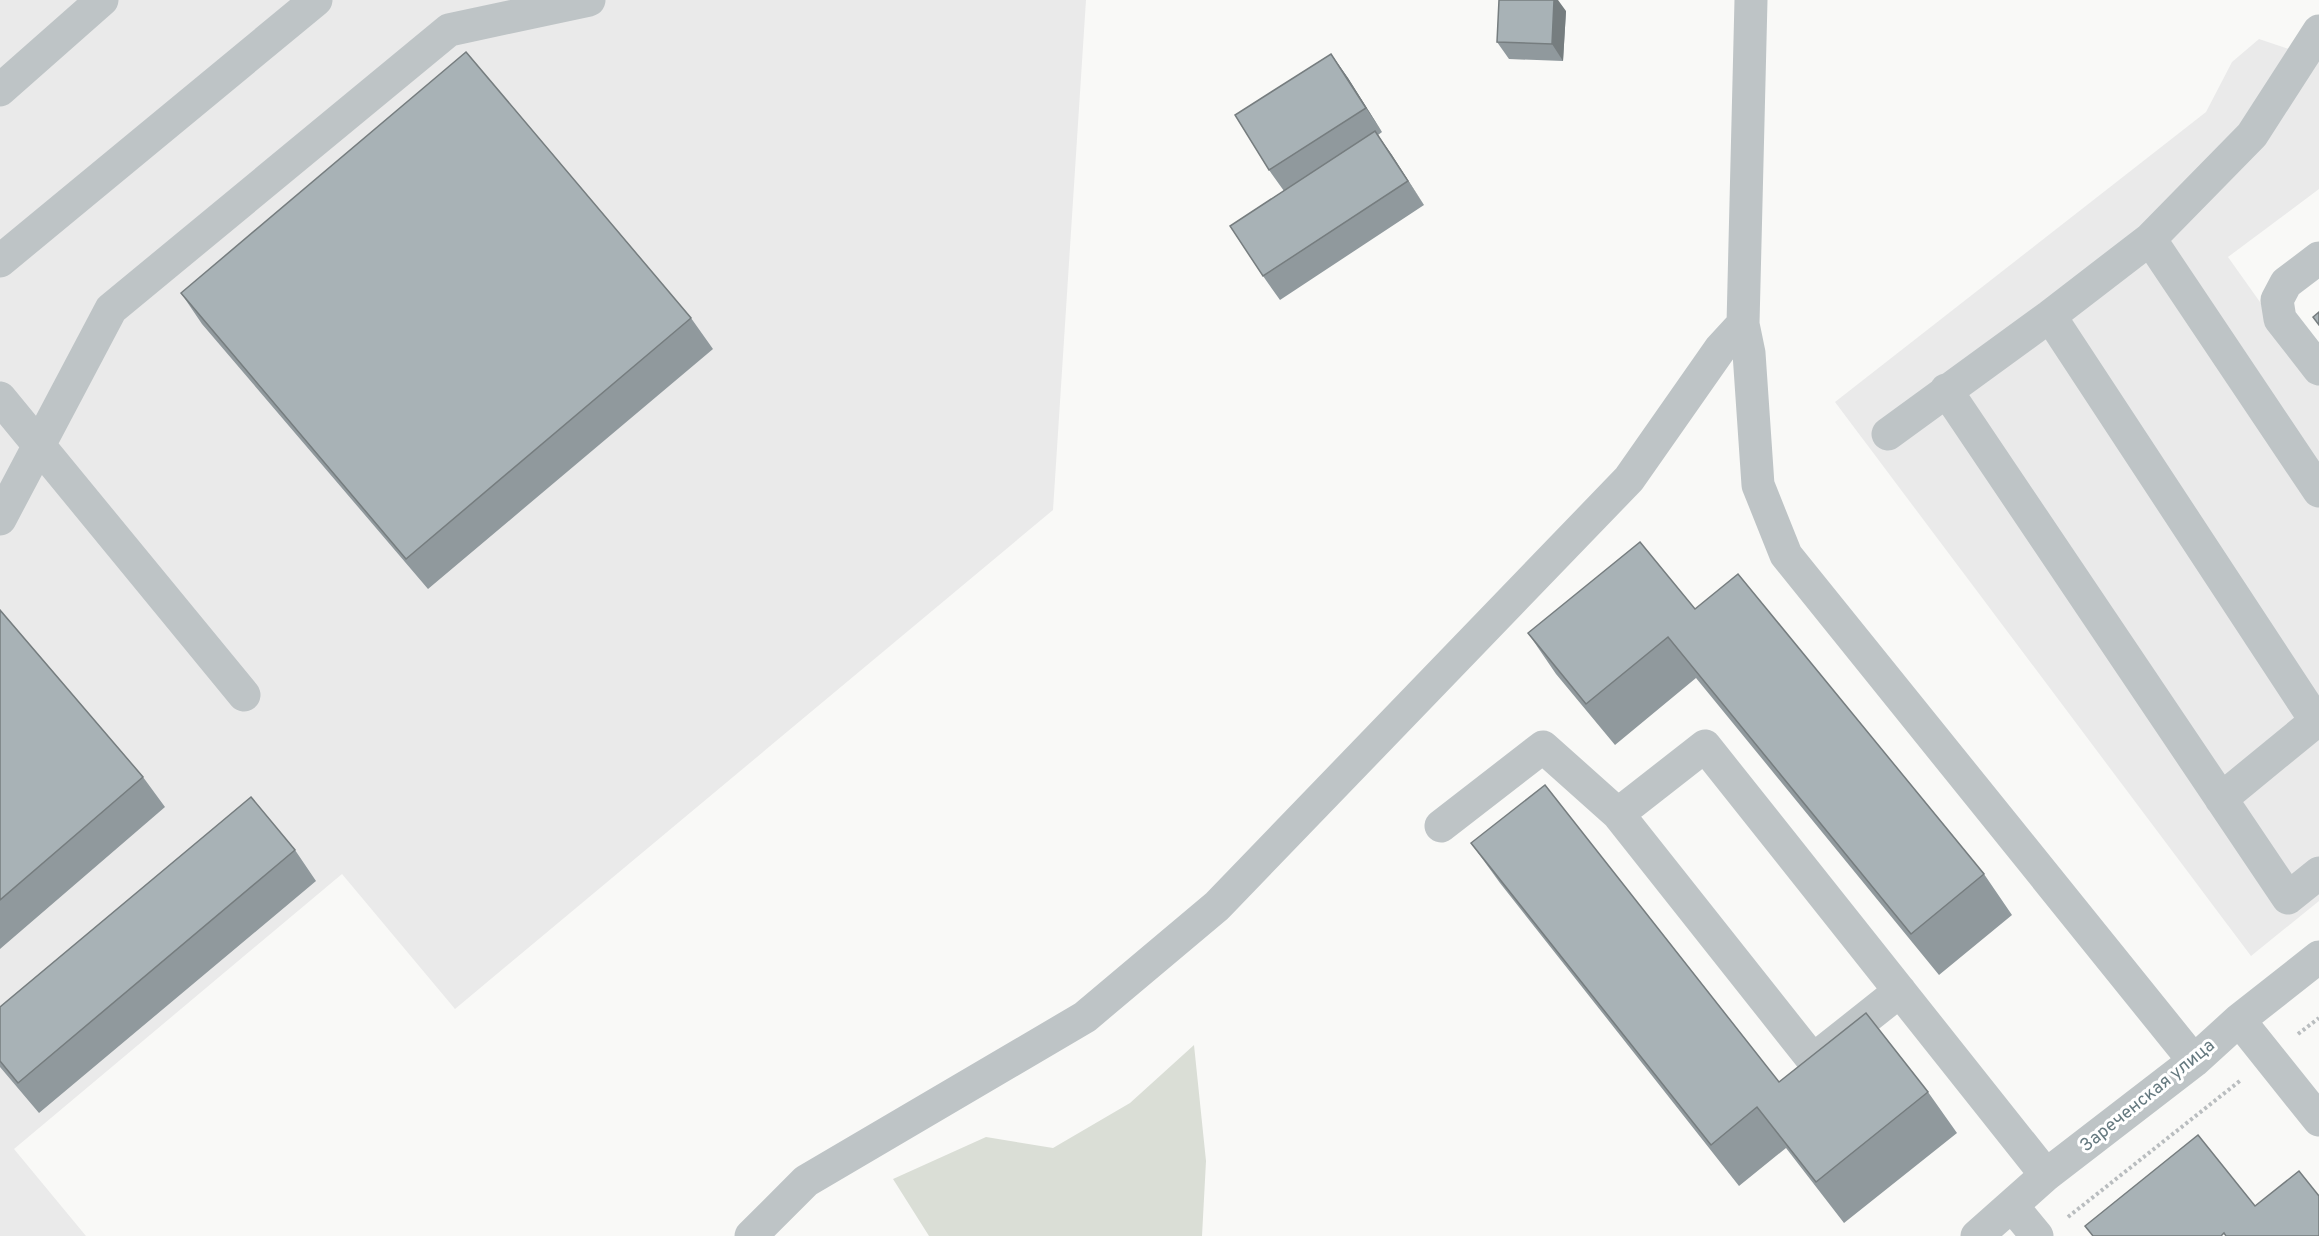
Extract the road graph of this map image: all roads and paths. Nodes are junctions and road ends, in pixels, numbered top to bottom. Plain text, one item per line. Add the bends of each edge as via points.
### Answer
1 (102, 0) edge
2 (316, 0) edge
3 (589, 0) edge
4 (1751, 0) edge
5 (2319, 31) edge
6 (0, 90) edge
7 (2150, 239) junction
8 (2319, 258) edge
9 (0, 261) edge
10 (2050, 316) junction
11 (1743, 324) junction
12 (2319, 369) edge
13 (1946, 390) junction
14 (0, 398) edge
15 (1888, 434) dead end
16 (39, 445) junction
17 (2319, 491) edge
18 (0, 519) edge
19 (244, 695) dead end
20 (2318, 720) edge
21 (2221, 799) junction
22 (1618, 814) junction
23 (1441, 826) dead end
24 (2319, 873) edge
25 (2319, 957) edge
26 (1900, 991) junction
27 (2319, 1018) edge
28 (2239, 1020) junction
29 (2269, 1058) junction
30 (2194, 1061) junction
31 (2319, 1120) edge
32 (2046, 1175) junction
33 (2013, 1207) junction
34 (2050, 1229) edge
35 (751, 1236) edge
36 (1977, 1236) edge

1 - 6 street
2 - 9 street
3 - 16 street via 449,30 111,309
4 - 11 street
5 - 7 street via 2252,135
7 - 10 street
7 - 17 street
8 - 12 street via 2286,283 2277,300 2280,319
10 - 13 street
10 - 20 street
11 - 30 street via 1749,353 1758,485 1786,555
11 - 35 street via 1720,349 1629,479 1217,906 1085,1017 806,1181
13 - 15 street
13 - 21 street
14 - 16 street
16 - 18 street
16 - 19 street
20 - 21 street
21 - 24 street via 2288,898
22 - 23 street via 1543,747
22 - 26 street via 1706,746
22 - 26 street via 1813,1060
25 - 28 street, Зареченская улица
26 - 32 street
27 - 29 path
28 - 29 street
28 - 30 street, Зареченская улица
29 - 31 street
29 - 34 path
30 - 32 street, Зареченская улица
32 - 33 street, Зареченская улица
33 - 34 street
33 - 36 street, Зареченская улица

